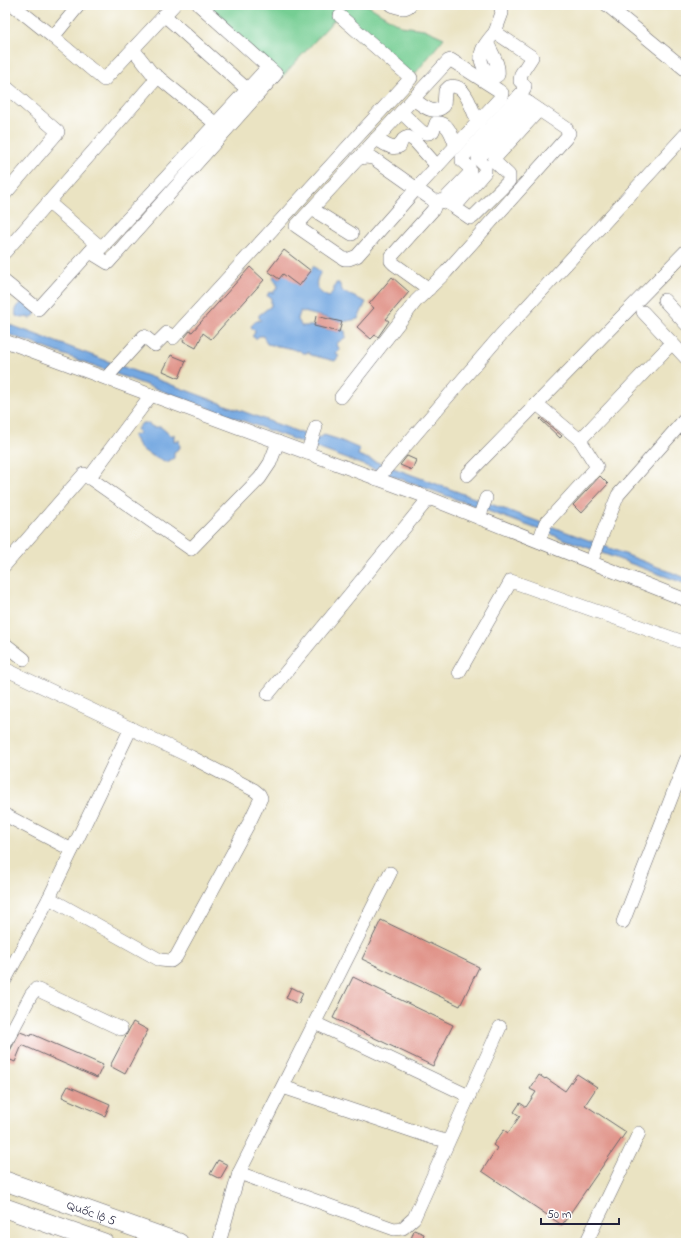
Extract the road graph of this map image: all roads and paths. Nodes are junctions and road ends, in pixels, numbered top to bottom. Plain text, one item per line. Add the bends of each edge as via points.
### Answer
1 (13, 5) edge
2 (79, 5) edge
3 (174, 5) edge
4 (199, 5) edge
5 (392, 5) edge
6 (410, 5) edge
7 (500, 5) edge
8 (607, 5) edge
9 (164, 15) junction
10 (340, 16) dead end
11 (495, 32) junction
12 (53, 37) junction
13 (487, 42) dead end
14 (133, 49) junction
15 (268, 67) junction
16 (686, 70) edge
17 (158, 77) junction
18 (5, 86) edge
19 (248, 90) junction
20 (414, 99) junction
21 (529, 103) junction
22 (401, 112) junction
23 (478, 123) junction
24 (216, 124) junction
25 (686, 134) edge
26 (374, 141) junction
27 (456, 146) junction
28 (373, 158) junction
29 (357, 159) junction
30 (437, 166) junction
31 (417, 188) junction
32 (5, 194) edge
33 (48, 202) junction
34 (443, 202) junction
35 (312, 209) junction
36 (352, 234) dead end
37 (93, 248) junction
38 (686, 251) edge
39 (5, 252) edge
40 (5, 282) edge
41 (429, 289) junction
42 (664, 300) dead end
43 (643, 312) dead end
44 (686, 324) edge
45 (5, 341) edge
46 (680, 348) edge
47 (112, 372) junction
48 (151, 395) junction
49 (341, 397) dead end
50 (537, 404) junction
51 (686, 418) edge
52 (580, 440) junction
53 (278, 442) junction
54 (383, 472) junction
55 (467, 475) dead end
56 (90, 478) junction
57 (429, 498) junction
58 (542, 532) junction
59 (595, 552) junction
60 (5, 565) edge
61 (686, 600) edge
62 (686, 643) edge
63 (5, 644) edge
64 (24, 659) dead end
65 (5, 669) edge
66 (459, 672) dead end
67 (268, 694) dead end
68 (131, 728) junction
69 (686, 760) edge
70 (5, 815) edge
71 (72, 850) junction
72 (390, 873) dead end
73 (49, 898) junction
74 (623, 922) dead end
75 (5, 980) edge
76 (315, 1023) junction
77 (500, 1027) dead end
78 (121, 1028) dead end
79 (5, 1044) edge
80 (283, 1087) junction
81 (469, 1096) junction
82 (639, 1133) dead end
83 (448, 1141) junction
84 (239, 1173) junction
85 (5, 1181) edge
86 (5, 1208) edge
87 (104, 1243) edge
88 (179, 1243) edge
89 (219, 1243) edge
90 (586, 1243) edge

1 - 12 street
2 - 12 street
3 - 9 street
4 - 15 street
5 - 6 street via 400,8 408,8
7 - 11 street via 502,13
8 - 16 street
9 - 14 street
9 - 19 street
10 - 47 street via 410,78 173,338 167,333 155,345 144,336
11 - 13 street
11 - 21 street via 532,56 521,74 520,81 525,86
12 - 14 street via 104,80
14 - 17 street
15 - 19 street
15 - 37 street via 276,74 108,263
17 - 24 street
17 - 33 street
18 - 32 street via 58,132
19 - 24 street
20 - 22 street
20 - 23 street via 428,109 439,110 444,106 445,91 455,86 463,92
20 - 23 street via 451,60 502,93
21 - 34 street via 478,159 485,166 485,172 460,201 456,204
21 - 34 street via 494,161 509,175 509,180 473,217 470,218
21 - 41 street via 566,128 569,133
22 - 26 street
22 - 27 street via 425,134 433,131 436,123 444,124
23 - 27 street
24 - 37 street via 101,248
25 - 54 street via 500,336
26 - 28 street via 371,151
26 - 29 street
26 - 30 street via 396,148 408,137 414,140
27 - 30 street
28 - 29 street
28 - 31 street
29 - 35 street
30 - 31 street
31 - 34 street
31 - 35 street via 357,256 349,259 344,259 296,226
33 - 37 street
33 - 39 street
34 - 41 street via 435,206 391,257 394,264
35 - 36 street
37 - 40 street via 38,309
38 - 50 street
41 - 49 street
42 - 44 street
43 - 46 street
45 - 47 street
46 - 52 street
47 - 48 street
48 - 53 street
48 - 56 street
50 - 52 street
50 - 55 street
51 - 59 street via 618,495
52 - 58 street via 598,467
53 - 54 street via 311,441
53 - 56 street via 270,463 260,478 191,549
54 - 57 street
56 - 60 street via 84,474
57 - 58 street via 483,506
57 - 67 street
58 - 59 street
59 - 61 street
62 - 66 street via 511,581
63 - 64 street
65 - 68 street
68 - 71 street
68 - 73 street via 259,794 261,798 249,823 176,957 171,961 160,960
69 - 74 street
70 - 71 street
71 - 73 street
72 - 76 street
73 - 75 street
76 - 80 street
76 - 81 street
77 - 81 street
78 - 79 street via 36,989
80 - 83 street
80 - 84 street
81 - 83 street
82 - 90 street
83 - 84 street via 414,1218 403,1228 394,1229
84 - 89 street
85 - 88 highway, Quốc lộ 5
86 - 87 highway, Quốc lộ 5

